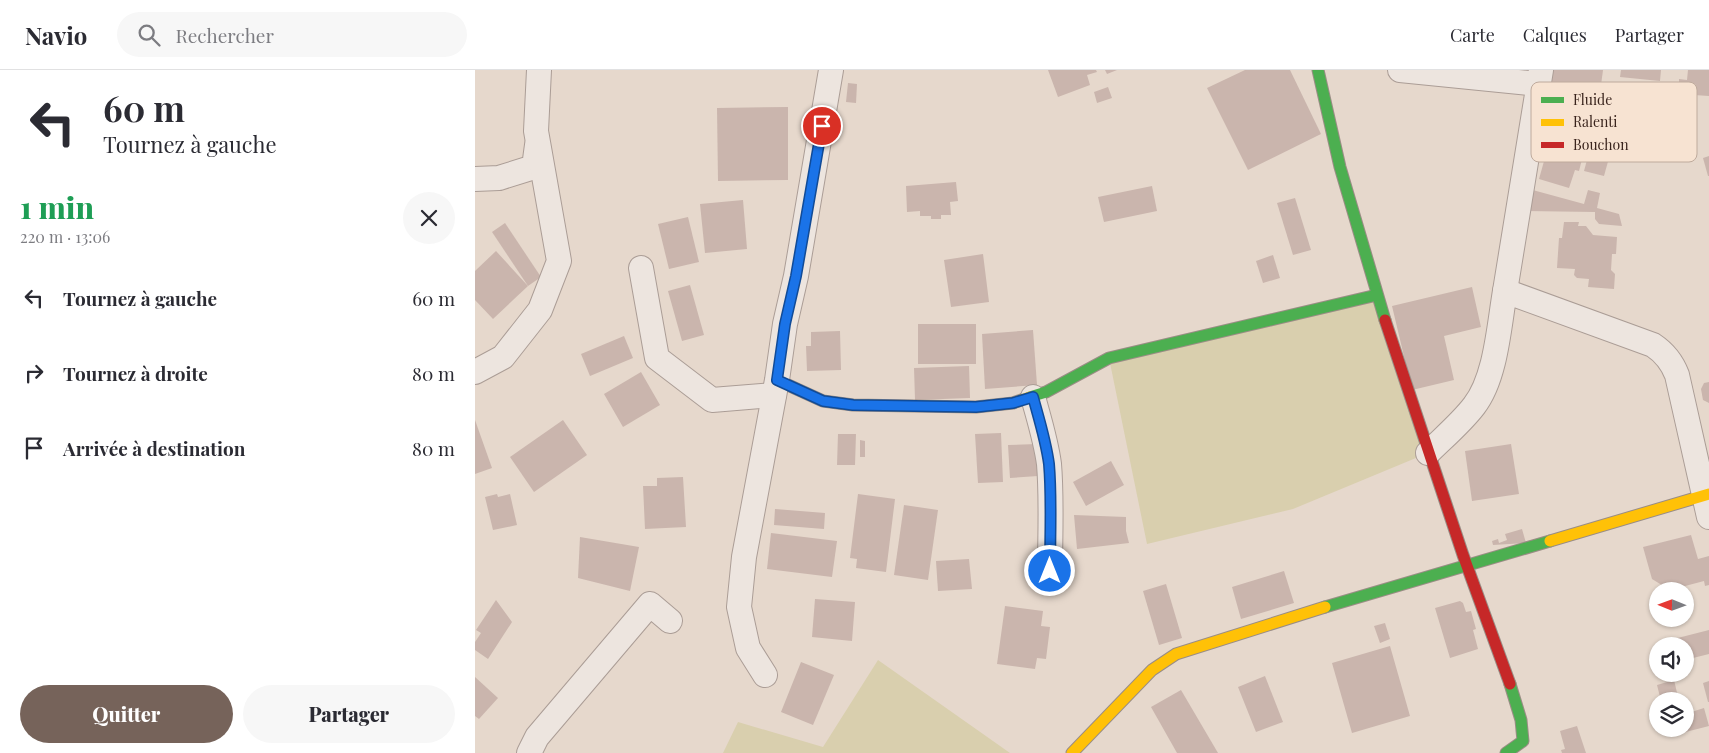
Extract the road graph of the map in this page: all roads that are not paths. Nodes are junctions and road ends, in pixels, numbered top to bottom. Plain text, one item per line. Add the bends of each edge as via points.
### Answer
1 (539, 70) edge
2 (831, 70) edge
3 (1318, 70) edge
4 (1400, 70) edge
5 (1540, 77) edge
6 (1531, 132) edge
7 (537, 142) junction
8 (475, 179) edge
9 (641, 268) dead end
10 (1505, 291) junction
11 (1377, 295) junction
12 (475, 372) edge
13 (776, 387) junction
14 (1033, 397) junction
15 (1428, 454) junction
16 (1707, 502) edge
17 (1466, 565) junction
18 (1050, 571) dead end
19 (670, 621) dead end
20 (765, 674) dead end
21 (1515, 751) edge
22 (529, 753) edge
23 (1072, 753) edge

1 - 7 street
2 - 13 street
3 - 11 street via 1340,171
4 - 5 street
6 - 10 street
7 - 8 street via 534,167 499,178
7 - 12 street via 559,260 540,310 503,357
9 - 13 street via 657,358 712,400
10 - 15 street via 1491,372 1483,392 1474,406
10 - 16 street via 1653,345 1663,352 1677,375
11 - 14 street via 1109,358
11 - 15 street
13 - 14 street via 823,401 853,405 976,407
13 - 20 street via 744,557 739,607 747,648
14 - 18 street via 1049,462
15 - 17 street
16 - 17 street
17 - 21 street via 1524,729 1523,741
17 - 23 street via 1176,654 1152,670
19 - 22 street via 650,604 537,737

